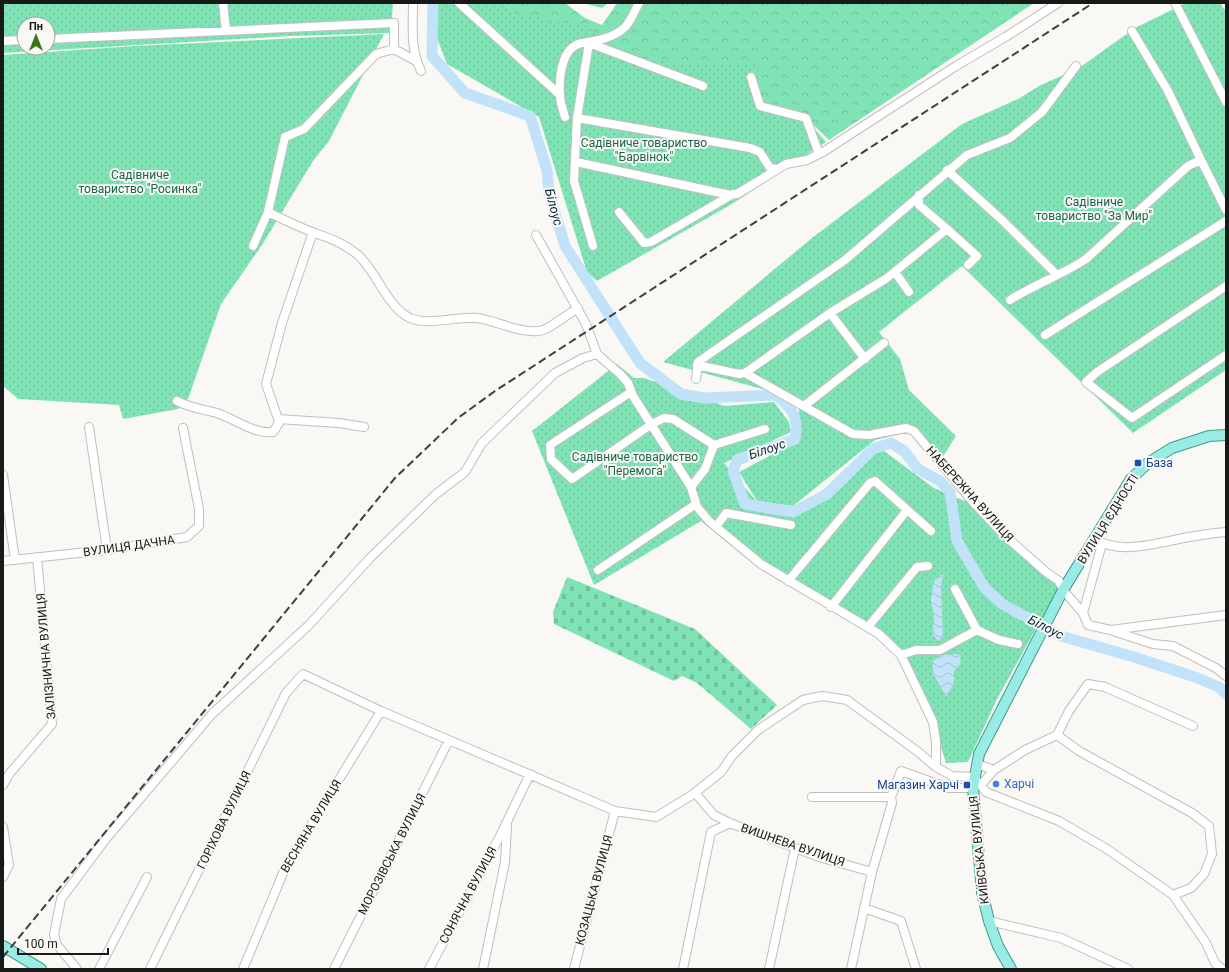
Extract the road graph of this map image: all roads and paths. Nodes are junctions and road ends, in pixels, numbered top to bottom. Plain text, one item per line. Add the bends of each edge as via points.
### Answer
1 (224, 3) edge
2 (414, 3) edge
3 (459, 3) edge
4 (639, 3) edge
5 (1058, 3) edge
6 (1175, 3) edge
7 (226, 30) junction
8 (1132, 31) dead end
9 (56, 39) edge
10 (16, 40) edge
11 (3, 41) edge
12 (589, 44) junction
13 (394, 49) junction
14 (416, 61) junction
15 (1076, 66) dead end
16 (421, 71) dead end
17 (751, 77) dead end
18 (703, 86) dead end
19 (560, 95) junction
20 (1226, 102) edge
21 (565, 116) dead end
22 (577, 118) junction
23 (819, 154) junction
24 (1201, 160) junction
25 (576, 162) junction
26 (777, 169) junction
27 (948, 170) junction
28 (733, 194) junction
29 (919, 195) junction
30 (1226, 210) edge
31 (268, 212) junction
32 (619, 212) dead end
33 (1226, 221) edge
34 (947, 229) junction
35 (314, 232) junction
36 (536, 235) dead end
37 (253, 246) dead end
38 (593, 246) dead end
39 (968, 264) dead end
40 (895, 272) junction
41 (1057, 275) junction
42 (1226, 286) edge
43 (910, 292) dead end
44 (1010, 300) dead end
45 (578, 308) junction
46 (830, 313) junction
47 (1045, 335) dead end
48 (884, 343) dead end
49 (597, 354) junction
50 (1226, 355) edge
51 (865, 359) junction
52 (697, 366) junction
53 (745, 373) junction
54 (696, 379) dead end
55 (631, 392) junction
56 (177, 401) dead end
57 (804, 406) junction
58 (278, 419) junction
59 (652, 424) junction
60 (89, 427) dead end
61 (364, 427) dead end
62 (183, 428) dead end
63 (765, 429) dead end
64 (1226, 435) edge
65 (714, 445) junction
66 (3, 475) edge
67 (691, 487) junction
68 (696, 504) junction
69 (907, 510) junction
70 (791, 525) dead end
71 (716, 527) junction
72 (931, 531) dead end
73 (1226, 532) edge
74 (1098, 542) junction
75 (107, 550) junction
76 (37, 557) junction
77 (15, 560) junction
78 (3, 561) edge
79 (928, 566) dead end
80 (598, 570) dead end
81 (788, 581) junction
82 (955, 589) dead end
83 (1063, 590) junction
84 (831, 606) junction
85 (1083, 613) junction
86 (1226, 614) edge
87 (868, 627) junction
88 (977, 630) junction
89 (1111, 630) junction
90 (1018, 644) dead end
91 (1037, 644) joint
92 (901, 655) junction
93 (1226, 676) edge
94 (381, 711) junction
95 (1193, 726) dead end
96 (1057, 735) junction
97 (449, 740) junction
98 (977, 764) junction
99 (936, 767) junction
100 (994, 770) junction
101 (530, 774) junction
102 (976, 784) junction
103 (3, 785) edge
104 (695, 793) junction
105 (812, 797) dead end
106 (890, 798) junction
107 (615, 811) junction
108 (507, 821) junction
109 (730, 823) junction
110 (3, 827) edge
111 (795, 848) junction
112 (872, 872) junction
113 (3, 877) edge
114 (146, 877) dead end
115 (1173, 895) junction
116 (864, 908) junction
117 (989, 921) junction
118 (3, 946) edge
119 (42, 969) edge
120 (77, 969) edge
121 (99, 969) edge
122 (150, 969) edge
123 (243, 969) edge
124 (334, 969) edge
125 (429, 969) edge
126 (483, 969) edge
127 (574, 969) edge
128 (683, 969) edge
129 (769, 969) edge
130 (851, 969) edge
131 (916, 969) edge
132 (1011, 969) edge
133 (1128, 969) edge
134 (1222, 969) edge

1 - 7 street
2 - 14 street via 413,44
3 - 19 street
4 - 12 street via 625,27 608,38
5 - 23 street
6 - 20 street
7 - 9 street
7 - 13 street via 394,23
8 - 24 street via 1168,91
10 - 11 street
12 - 18 street
12 - 19 street via 572,48 562,62
12 - 22 street
13 - 14 street
13 - 31 street via 376,54 304,129 285,137
14 - 16 street
15 - 27 street via 1042,112 1010,138 967,154
17 - 23 street via 760,106 806,118
19 - 21 street
22 - 25 street
22 - 26 street via 750,148 760,152 770,168
23 - 26 street
24 - 30 street
24 - 41 street via 1188,166 1086,259
25 - 28 street
25 - 38 street via 574,181
26 - 28 street
27 - 29 street
27 - 41 street
28 - 32 street via 651,242 644,243
29 - 34 street via 919,204
29 - 52 street via 845,260 698,362
31 - 35 street
31 - 37 street
33 - 47 street
34 - 39 street via 977,256
34 - 40 street
35 - 45 street via 338,241 359,256 378,279 394,306 410,318 426,321 476,318 513,326 520,330 541,331
35 - 58 street via 282,323 266,384
36 - 45 street
40 - 43 street
40 - 46 street
41 - 44 street
42 - 50 street via 1097,372 1086,382 1132,418
45 - 49 street
46 - 51 street
46 - 53 street
48 - 51 street
49 - 55 street via 620,374 628,383
49 - 120 street via 583,358 555,373 482,443 464,472 436,494 370,558 309,625 212,714 105,840 61,899 54,935 57,945
51 - 57 street
52 - 53 street
52 - 54 street
53 - 57 street, НАБЕРЕЖНА ВУЛИЦЯ
55 - 59 street
55 - 59 street via 550,445 551,459 572,479
56 - 58 street via 217,413 264,433 273,432 279,422
57 - 83 street, НАБЕРЕЖНА ВУЛИЦЯ via 853,434 869,435 906,428 914,431 973,502 1005,536 1059,581
58 - 61 street
59 - 65 street via 664,418 673,419
59 - 67 street
60 - 75 street
62 - 75 street, ВУЛИЦЯ ДАЧНА via 199,509 199,526 187,537
63 - 65 street
64 - 74 main road, ВУЛИЦЯ ЄДНОСТІ via 1209,436 1182,444 1148,463 1131,479
65 - 67 street via 705,469
66 - 77 street
67 - 68 street
68 - 71 street
68 - 80 street
69 - 72 street
69 - 81 street via 875,481 870,483
69 - 84 street
70 - 71 street via 726,513
71 - 81 street via 761,564
73 - 74 street via 1124,547
74 - 83 main road, ВУЛИЦЯ ЄДНОСТІ
74 - 85 street
75 - 76 street, ВУЛИЦЯ ДАЧНА
76 - 77 street, ВУЛИЦЯ ДАЧНА
76 - 103 street, ЗАЛІЗНИЧНА ВУЛИЦЯ via 52,724 10,773
77 - 78 street, ВУЛИЦЯ ДАЧНА
79 - 87 street via 917,566
81 - 84 street
82 - 88 street
83 - 85 street, НАБЕРЕЖНА ВУЛИЦЯ
83 - 91 main road, ВУЛИЦЯ ЄДНОСТІ
84 - 87 street
85 - 89 street, НАБЕРЕЖНА ВУЛИЦЯ via 1088,626
86 - 89 street, НАБЕРЕЖНА ВУЛИЦЯ
87 - 92 street
88 - 90 street via 1000,640
88 - 92 street via 940,650 916,650
89 - 93 street via 1153,644 1173,646 1216,668
91 - 98 main road, КИЇВСЬКА ВУЛИЦЯ via 984,743
92 - 99 street via 933,722
94 - 97 street
94 - 122 street, ГОРІХОВА ВУЛИЦЯ via 303,674 286,693
94 - 123 street, ВЕСНЯНА ВУЛИЦЯ via 286,866
95 - 96 street via 1105,687 1088,684 1069,711
96 - 100 street via 1025,750
96 - 115 street via 1079,751 1192,813 1209,826 1212,854 1204,874 1192,888
97 - 101 street
97 - 124 street, МОРОЗІВСЬКА ВУЛИЦЯ
98 - 100 street
98 - 102 main road, КИЇВСЬКА ВУЛИЦЯ
99 - 102 street via 952,776
99 - 104 street via 847,700 822,696 803,700 758,730 732,756 722,772
100 - 102 street
101 - 107 street
101 - 108 street, СОНЯЧНА ВУЛИЦЯ
102 - 106 street via 950,788 901,771
102 - 115 street via 986,792 1059,821 1107,849
102 - 117 main road, КИЇВСЬКА ВУЛИЦЯ via 982,892
104 - 107 street via 656,817
104 - 109 street via 714,815
105 - 106 street
106 - 112 street via 892,803
107 - 127 street, КОЗАЦЬКА ВУЛИЦЯ
108 - 125 street, СОНЯЧНА ВУЛИЦЯ
108 - 126 street, СОНЯЧНА ВУЛИЦЯ via 505,862
109 - 111 street, ВИШНЕВА ВУЛИЦЯ
109 - 128 street, ВИШНЕВА ВУЛИЦЯ via 711,832
110 - 113 street via 9,865
111 - 112 street, ВИШНЕВА ВУЛИЦЯ
111 - 129 street
112 - 116 street
114 - 121 street
115 - 134 street via 1206,943 1215,963
116 - 130 street
116 - 131 street via 901,921
117 - 132 main road, КИЇВСЬКА ВУЛИЦЯ via 998,946
117 - 133 street via 1061,938
118 - 119 main road

